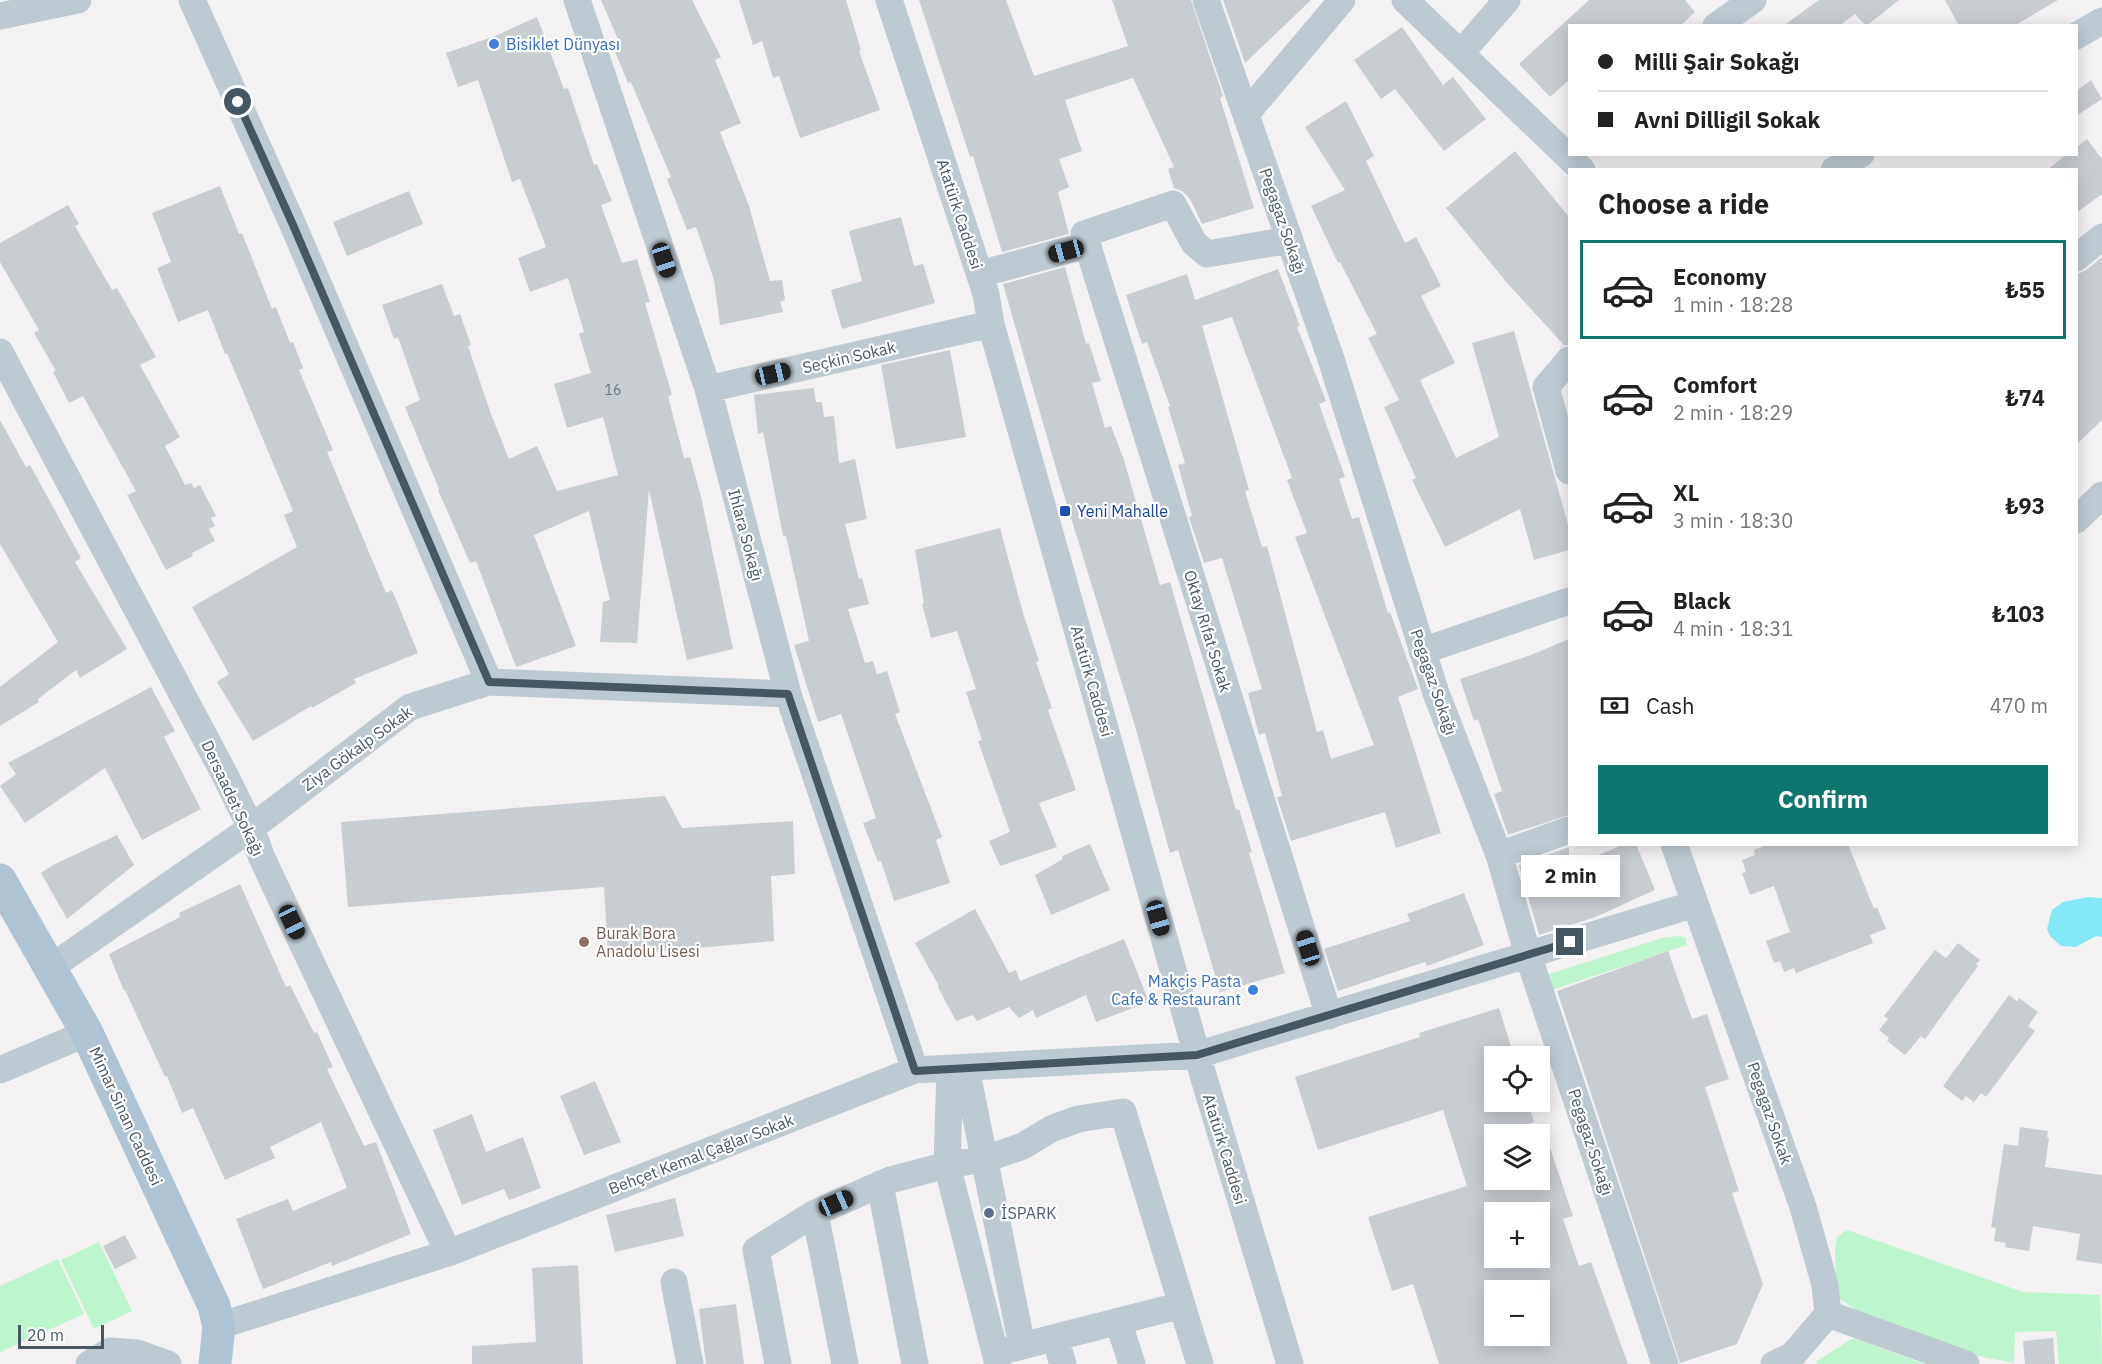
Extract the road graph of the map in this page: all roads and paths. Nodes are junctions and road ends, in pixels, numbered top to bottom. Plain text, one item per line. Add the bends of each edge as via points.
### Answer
1 (78, 0) edge
2 (192, 0) edge
3 (577, 0) edge
4 (889, 0) edge
5 (1206, 0) edge
6 (1342, 0) edge
7 (1405, 0) edge
8 (1507, 0) edge
9 (1753, 0) edge
10 (0, 16) edge
11 (2102, 21) edge
12 (1719, 24) edge
13 (2078, 35) edge
14 (1461, 53) junction
15 (1246, 114) junction
16 (1560, 135) edge
17 (1568, 148) edge
18 (1858, 156) edge
19 (1837, 168) edge
20 (2102, 237) edge
21 (1290, 240) junction
22 (1087, 245) junction
23 (2078, 256) edge
24 (980, 274) junction
25 (991, 324) junction
26 (0, 352) edge
27 (1568, 361) edge
28 (708, 389) junction
29 (1568, 467) edge
30 (2102, 495) edge
31 (2078, 518) edge
32 (1568, 601) edge
33 (1422, 651) junction
34 (489, 682) junction
35 (788, 694) junction
36 (251, 828) junction
37 (1568, 830) edge
38 (1675, 846) edge
39 (1499, 855) junction
40 (0, 880) edge
41 (1695, 904) junction
42 (1528, 955) junction
43 (50, 968) junction
44 (1329, 1016) junction
45 (87, 1033) junction
46 (1197, 1055) junction
47 (958, 1068) junction
48 (0, 1070) edge
49 (915, 1071) junction
50 (985, 1159) junction
51 (947, 1165) junction
52 (880, 1184) junction
53 (815, 1213) junction
54 (451, 1252) junction
55 (674, 1282) dead end
56 (1182, 1305) junction
57 (1828, 1314) junction
58 (1118, 1321) junction
59 (219, 1326) junction
60 (1055, 1338) junction
61 (1022, 1346) junction
62 (997, 1358) edge
63 (89, 1364) edge
64 (168, 1364) edge
65 (215, 1364) edge
66 (690, 1364) edge
67 (778, 1364) edge
68 (845, 1364) edge
69 (915, 1364) edge
70 (1063, 1364) edge
71 (1132, 1364) edge
72 (1200, 1364) edge
73 (1290, 1364) edge
74 (1665, 1364) edge
75 (1774, 1364) edge
76 (1966, 1364) edge

1 - 10 street
2 - 34 street
3 - 28 street, Ihlara Sokağı
4 - 24 street, Atatürk Caddesi
5 - 15 street, Pegagaz Sokağı
6 - 15 street
7 - 14 street
8 - 14 street
9 - 12 street
11 - 13 street
14 - 16 street
15 - 21 street, Pegagaz Sokağı
16 - 17 street
18 - 19 street
20 - 23 street
21 - 22 street via 1207,254 1194,243 1173,204 1084,234
21 - 33 street, Pegagaz Sokağı
22 - 24 street
22 - 44 street, Oktay Rıfat Sokak
24 - 25 street, Atatürk Caddesi
25 - 28 street, Seçkin Sokak
25 - 46 street, Atatürk Caddesi
26 - 36 street, Dersaadet Sokağı
27 - 29 street via 1546,387
28 - 35 street, Ihlara Sokağı
30 - 31 street
32 - 33 street
33 - 39 street, Pegagaz Sokağı
34 - 35 street, Ziya Gökalp Sokak
34 - 36 street, Ziya Gökalp Sokak via 410,707
35 - 49 street, Ihlara Sokağı
36 - 43 street, Ziya Gökalp Sokak
36 - 54 street, Dersaadet Sokağı
37 - 39 street
38 - 41 street, Pegagaz Sokak
39 - 42 street, Pegagaz Sokağı
40 - 43 main road, Mimar Sinan Caddesi
41 - 42 street, Behçet Kemal Çağlar Sokak
41 - 57 street, Pegagaz Sokak via 1803,1207 1826,1285
42 - 44 street, Behçet Kemal Çağlar Sokak
42 - 74 street, Pegagaz Sokağı
43 - 45 main road, Mimar Sinan Caddesi
44 - 46 street, Behçet Kemal Çağlar Sokak
45 - 48 street
45 - 59 main road, Mimar Sinan Caddesi via 214,1306
46 - 47 street, Behçet Kemal Çağlar Sokak
46 - 73 street, Atatürk Caddesi
47 - 49 street, Behçet Kemal Çağlar Sokak
47 - 50 street
47 - 51 street
49 - 54 street, Behçet Kemal Çağlar Sokak
50 - 51 street
50 - 56 street via 1023,1146 1078,1119 1123,1112
50 - 61 street
51 - 52 street
51 - 62 street
52 - 53 street
52 - 69 street
53 - 67 street via 756,1250
53 - 68 street
54 - 59 street, Behçet Kemal Çağlar Sokak
55 - 66 street
56 - 58 street
56 - 72 street
57 - 75 street via 1791,1356
57 - 76 street
58 - 60 street
58 - 71 street
59 - 65 main road, Mimar Sinan Caddesi
60 - 61 street
60 - 70 street
61 - 62 street
63 - 64 street via 110,1351 137,1353

